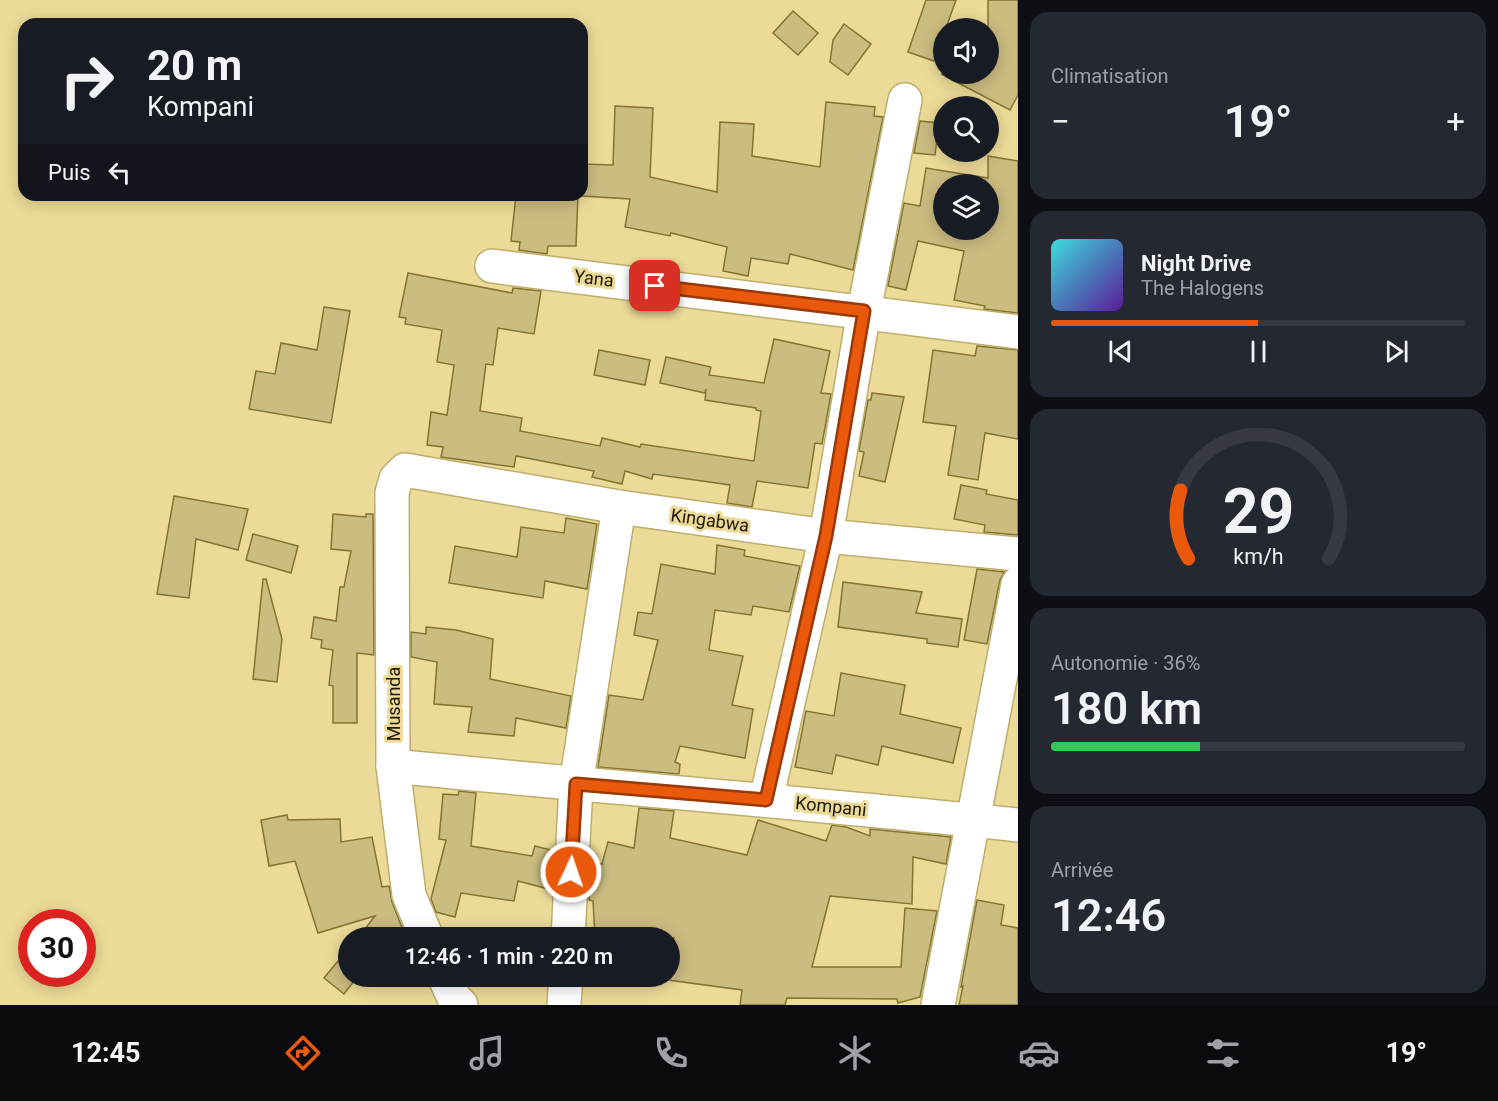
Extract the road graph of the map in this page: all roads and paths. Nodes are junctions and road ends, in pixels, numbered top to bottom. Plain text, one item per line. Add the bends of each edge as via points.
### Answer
1 (904, 100) dead end
2 (492, 266) dead end
3 (864, 311) junction
4 (1018, 332) edge
5 (405, 470) joint
6 (619, 507) junction
7 (826, 536) junction
8 (1018, 554) edge
9 (1018, 584) edge
10 (393, 766) junction
11 (576, 784) junction
12 (766, 800) junction
13 (973, 820) junction
14 (1018, 825) edge
15 (422, 927) edge
16 (569, 927) edge
17 (449, 987) edge
18 (461, 1005) edge
19 (938, 1005) edge

1 - 3 street
2 - 3 street, Yana
3 - 4 street, Yana
3 - 7 street
5 - 6 street, Kingabwa
5 - 10 street, Musanda via 396,479 392,493
6 - 7 street, Kingabwa
6 - 11 street
7 - 8 street, Kingabwa
7 - 12 street
9 - 13 street
10 - 11 street, Kompani
10 - 15 street, Musanda via 409,895
11 - 12 street, Kompani
11 - 16 street
12 - 13 street, Kompani
13 - 14 street, Kompani
13 - 19 street
17 - 18 street

